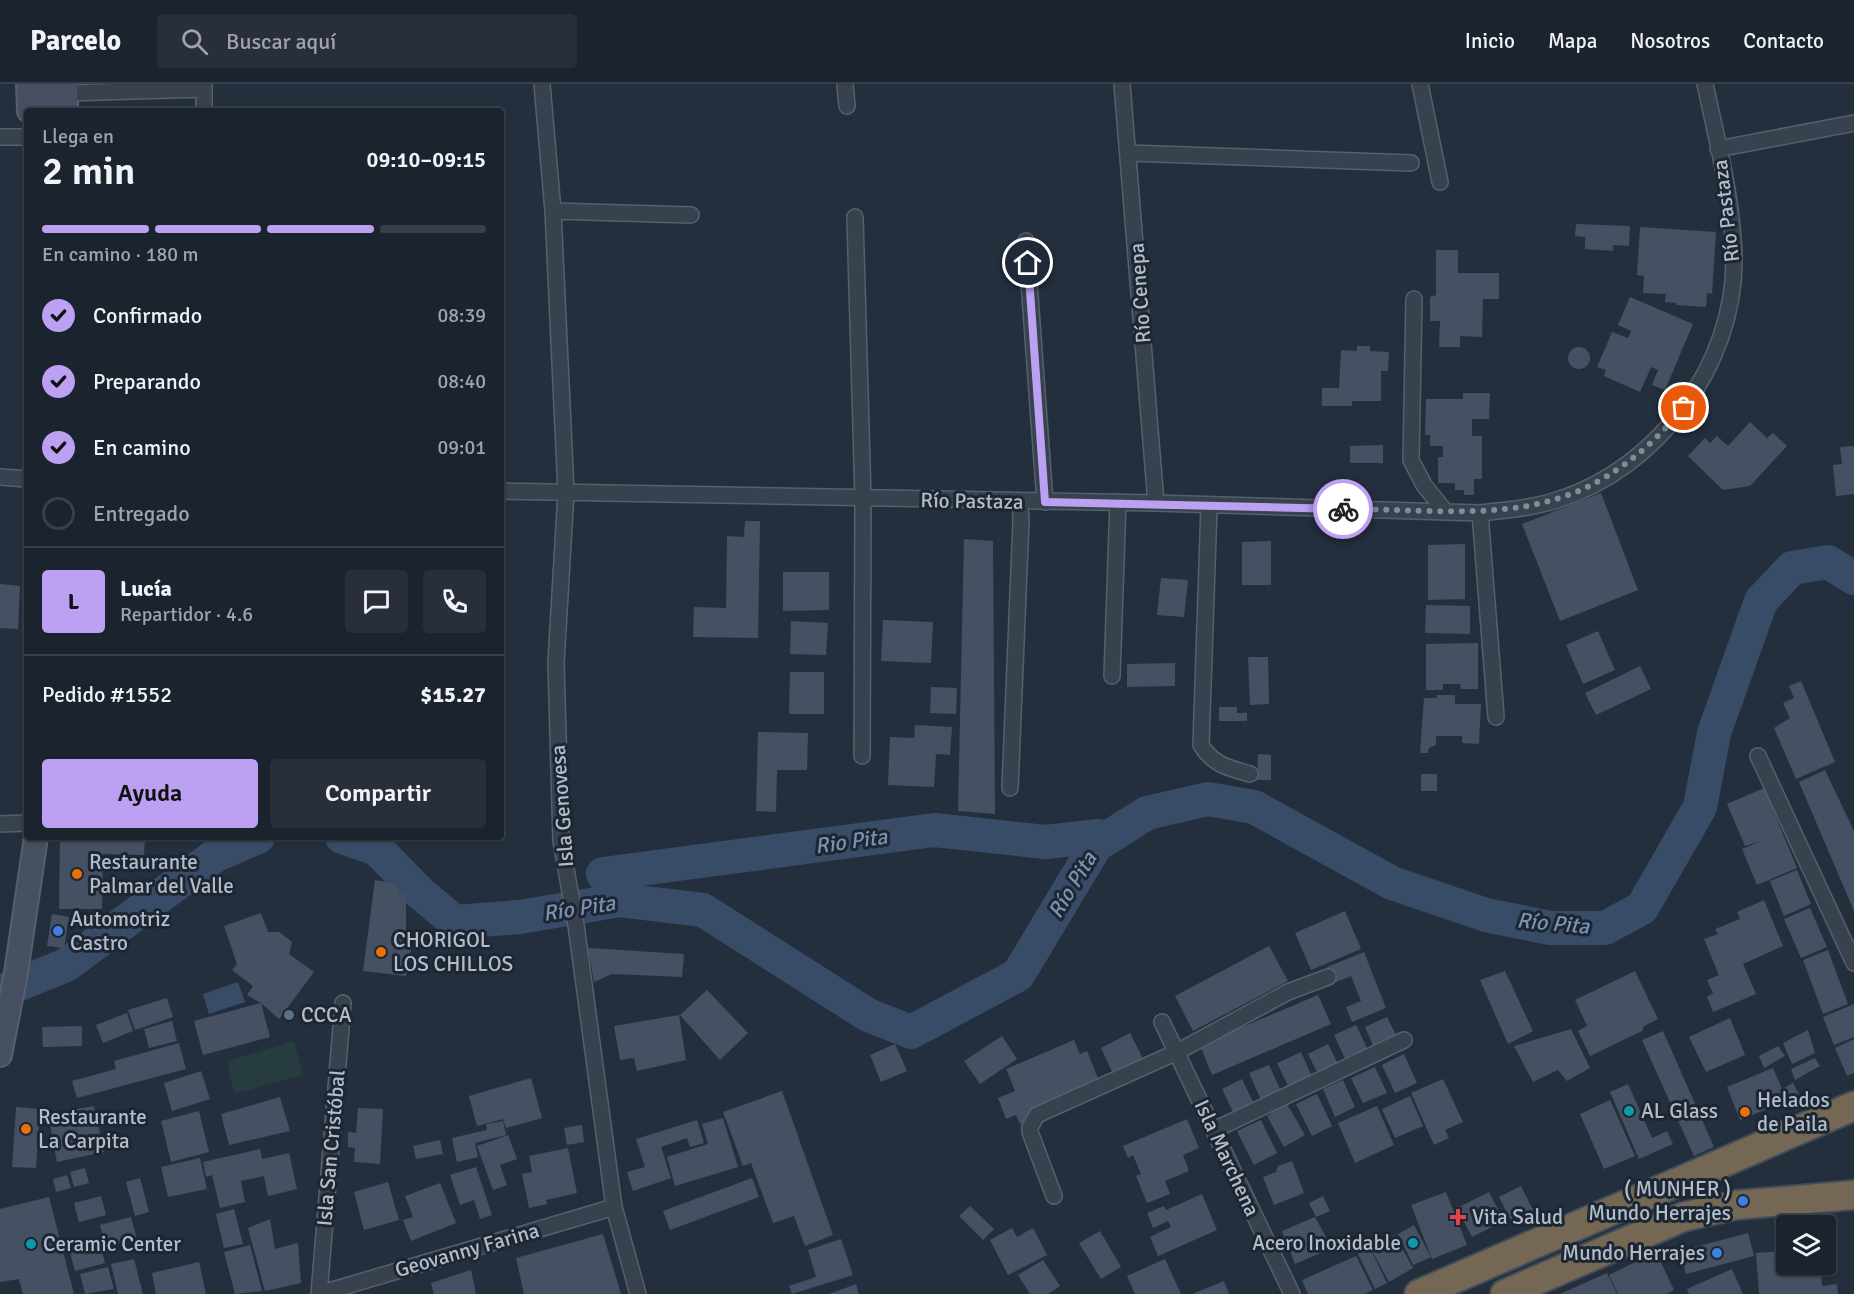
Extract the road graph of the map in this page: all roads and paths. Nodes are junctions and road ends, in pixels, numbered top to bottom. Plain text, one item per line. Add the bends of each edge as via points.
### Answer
1 (28, 84) edge
2 (542, 84) edge
3 (845, 84) edge
4 (1122, 84) edge
5 (1420, 84) edge
6 (1705, 84) edge
7 (204, 87) edge
8 (62, 93) edge
9 (847, 106) dead end
10 (29, 108) edge
11 (51, 108) edge
12 (204, 108) edge
13 (1854, 123) edge
14 (0, 137) edge
15 (24, 137) edge
16 (1718, 149) junction
17 (1129, 153) junction
18 (1411, 163) dead end
19 (1440, 182) dead end
20 (554, 211) junction
21 (691, 215) dead end
22 (855, 217) dead end
23 (1026, 241) dead end
24 (1414, 299) dead end
25 (0, 477) edge
26 (24, 479) edge
27 (504, 491) edge
28 (566, 492) junction
29 (863, 499) junction
30 (1020, 501) junction
31 (1045, 502) junction
32 (1118, 502) junction
33 (1156, 503) junction
34 (1209, 506) junction
35 (1444, 510) junction
36 (1480, 513) junction
37 (1112, 676) dead end
38 (1496, 717) dead end
39 (862, 756) dead end
40 (1758, 756) dead end
41 (1250, 774) dead end
42 (1010, 788) dead end
43 (24, 823) edge
44 (0, 824) edge
45 (36, 840) edge
46 (1854, 963) edge
47 (1328, 977) dead end
48 (344, 1003) dead end
49 (1162, 1022) dead end
50 (1404, 1040) dead end
51 (1177, 1052) junction
52 (0, 1055) edge
53 (1854, 1106) edge
54 (1214, 1130) junction
55 (1854, 1195) edge
56 (1054, 1196) dead end
57 (614, 1207) junction
58 (319, 1294) edge
59 (638, 1294) edge
60 (1292, 1294) edge
61 (1419, 1294) edge
62 (1505, 1294) edge

1 - 10 main road
2 - 20 street, Isla Genovesa
3 - 9 street
4 - 17 street, Río Cenepa
5 - 19 street
6 - 16 street, Río Pastaza
7 - 8 street
7 - 12 street
8 - 11 main road
13 - 16 street
14 - 15 street
16 - 36 street, Río Pastaza via 1731,222 1734,261 1730,300 1705,375 1684,408 1628,464 1594,484 1558,500
17 - 18 street
17 - 33 street, Río Cenepa
20 - 21 street
20 - 28 street, Isla Genovesa
22 - 29 street
23 - 31 street
24 - 35 street via 1411,460
25 - 26 street
27 - 28 street, Río Pastaza
28 - 29 street, Río Pastaza
28 - 57 street, Isla Genovesa via 556,663 561,841
29 - 30 street, Río Pastaza
29 - 39 street
30 - 31 street, Río Pastaza
30 - 42 street
31 - 32 street, Río Pastaza
32 - 33 street, Río Pastaza
32 - 37 street
33 - 34 street, Río Pastaza
34 - 35 street, Río Pastaza
34 - 41 street via 1201,745 1219,765
35 - 36 street, Río Pastaza
36 - 38 street
40 - 46 street
43 - 44 street
45 - 52 main road
47 - 51 street via 1288,992
48 - 58 street, Isla San Cristóbal
49 - 51 street, Isla Marchena
50 - 54 street
51 - 54 street, Isla Marchena
51 - 56 street via 1034,1118 1030,1132
53 - 61 highway
54 - 60 street, Isla Marchena
55 - 62 highway via 1736,1205 1683,1217
57 - 58 street, Geovanny Farina
57 - 59 street, Isla Genovesa

